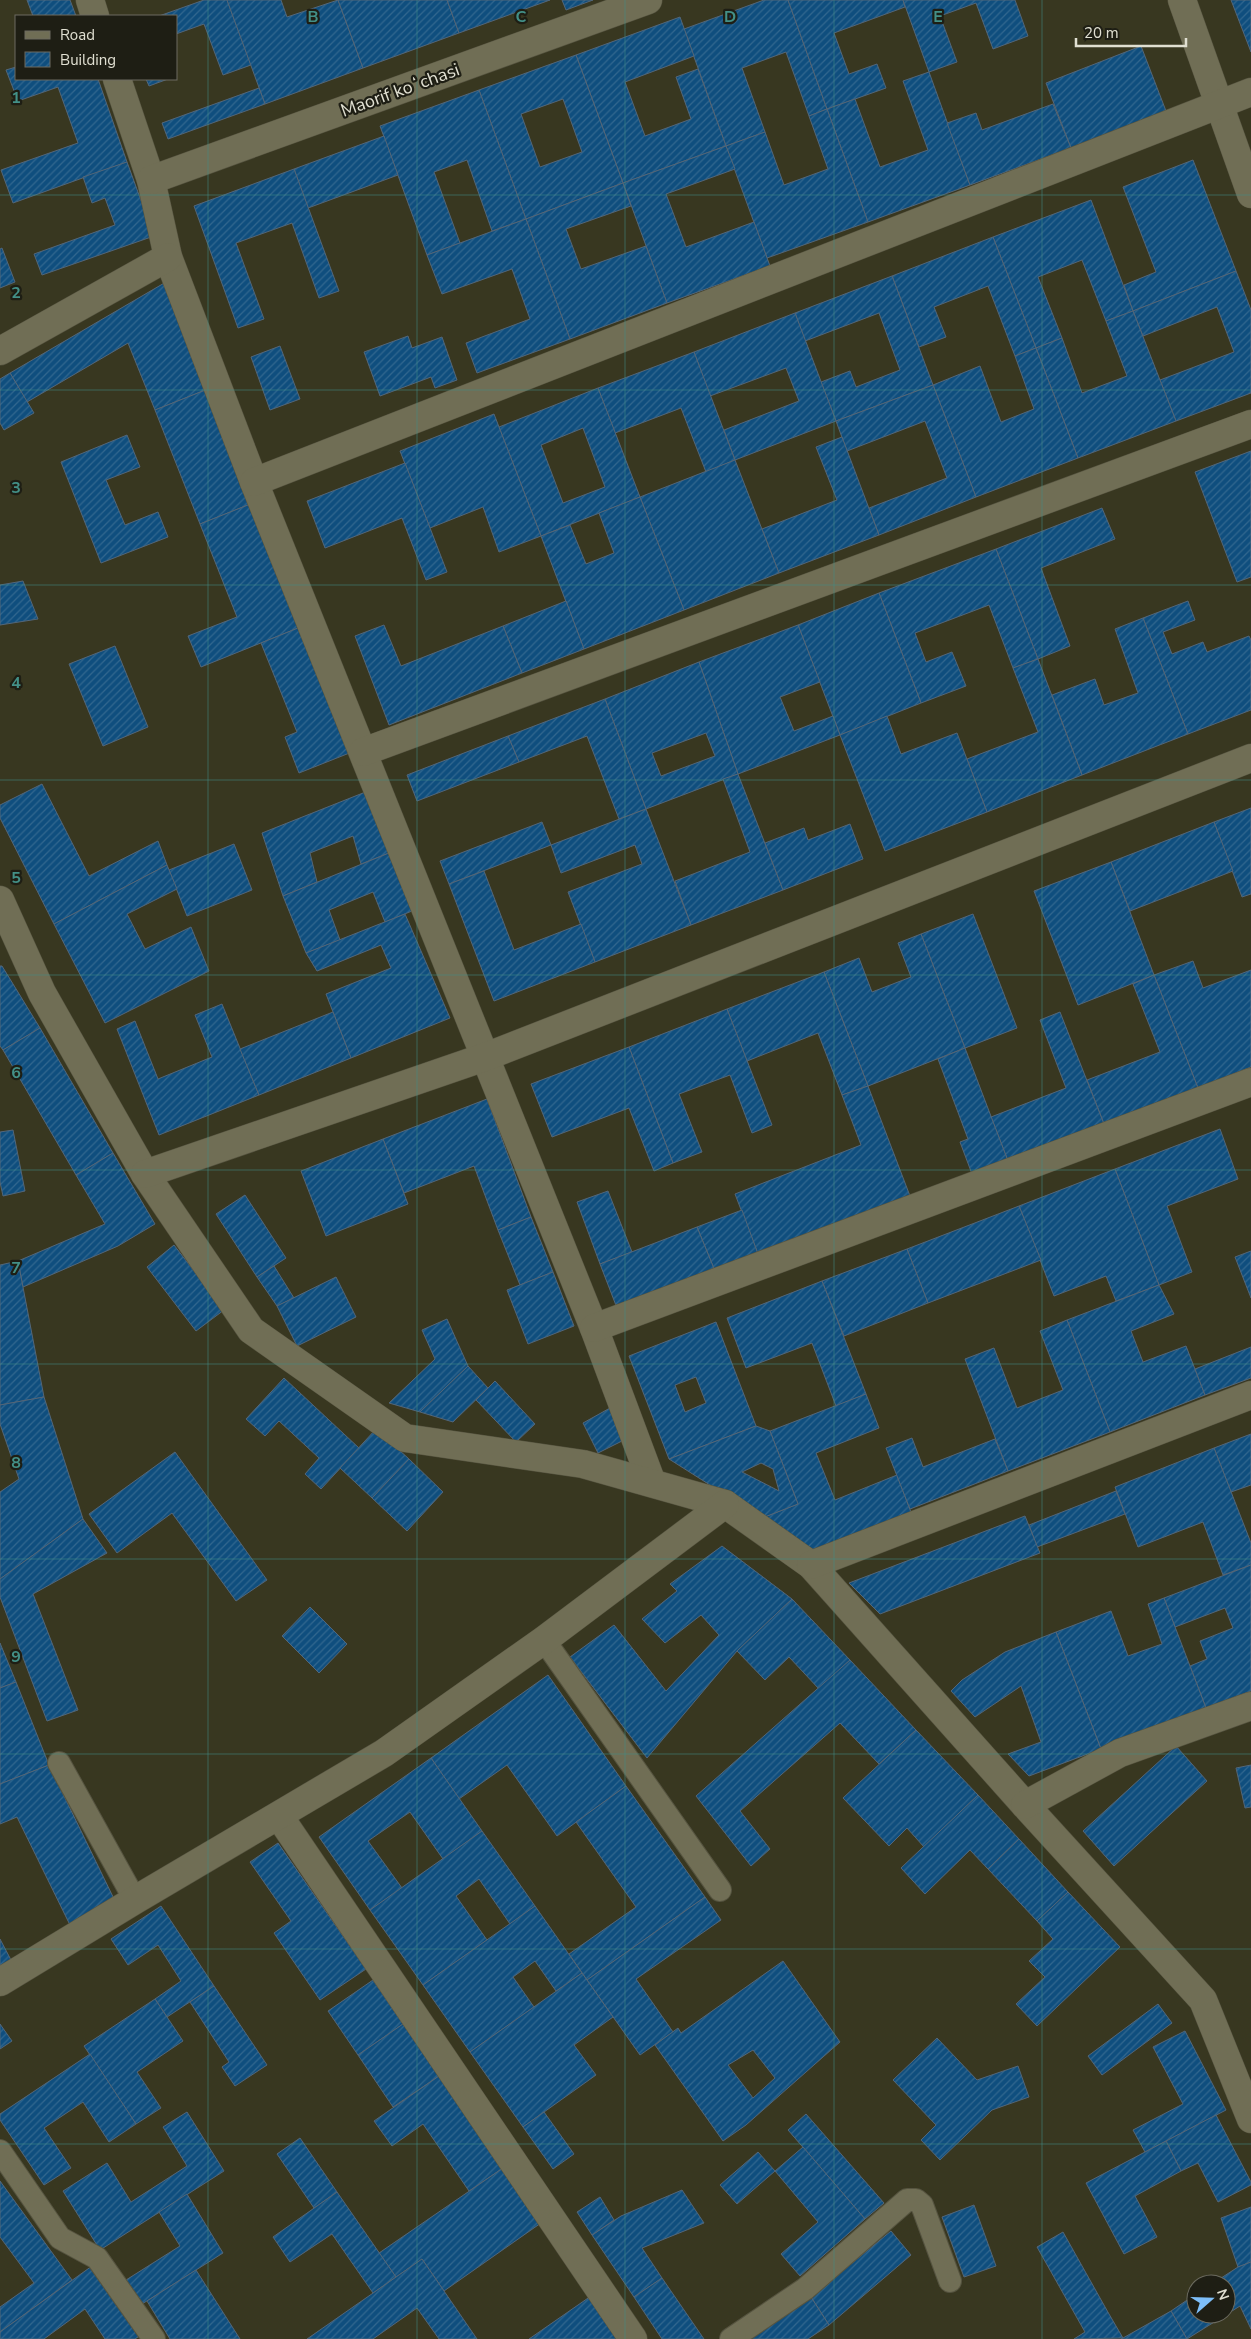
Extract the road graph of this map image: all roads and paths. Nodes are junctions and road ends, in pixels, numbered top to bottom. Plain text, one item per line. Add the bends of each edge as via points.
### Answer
1 (90, 0) edge
2 (648, 0) edge
3 (1182, 0) edge
4 (95, 15) edge
5 (117, 80) edge
6 (1251, 92) edge
7 (1219, 104) junction
8 (152, 180) junction
9 (1251, 194) edge
10 (168, 257) junction
11 (0, 351) edge
12 (1251, 424) edge
13 (254, 482) junction
14 (363, 752) junction
15 (1251, 758) edge
16 (0, 900) edge
17 (485, 1057) junction
18 (1251, 1082) edge
19 (145, 1174) junction
20 (594, 1328) junction
21 (1251, 1396) edge
22 (652, 1483) junction
23 (725, 1504) junction
24 (812, 1565) junction
25 (544, 1640) junction
26 (1251, 1706) edge
27 (59, 1763) dead end
28 (1025, 1805) junction
29 (280, 1816) junction
30 (720, 1890) dead end
31 (135, 1900) junction
32 (0, 1982) edge
33 (1251, 2119) edge
34 (0, 2151) edge
35 (950, 2281) dead end
36 (154, 2339) edge
37 (633, 2339) edge
38 (730, 2339) edge

1 - 4 street
2 - 8 street, Maorif koʻchasi
3 - 7 street
5 - 8 street
6 - 7 street
7 - 9 street
7 - 13 street
8 - 10 street
10 - 11 street
10 - 13 street
12 - 14 street
13 - 14 street
14 - 17 street
15 - 17 street
16 - 19 street via 42,993
17 - 19 street
17 - 20 street
18 - 20 street
19 - 22 street via 251,1330 405,1438 583,1464
20 - 22 street
21 - 24 street
22 - 23 street
23 - 24 street
23 - 25 street
24 - 28 street
25 - 29 street via 384,1753
25 - 30 lane
26 - 28 street via 1120,1754
27 - 31 lane
28 - 33 street via 1203,2000
29 - 31 street
29 - 37 street
31 - 32 street
34 - 36 lane via 60,2238 97,2258
35 - 38 lane via 922,2205 916,2200 907,2200 805,2289

